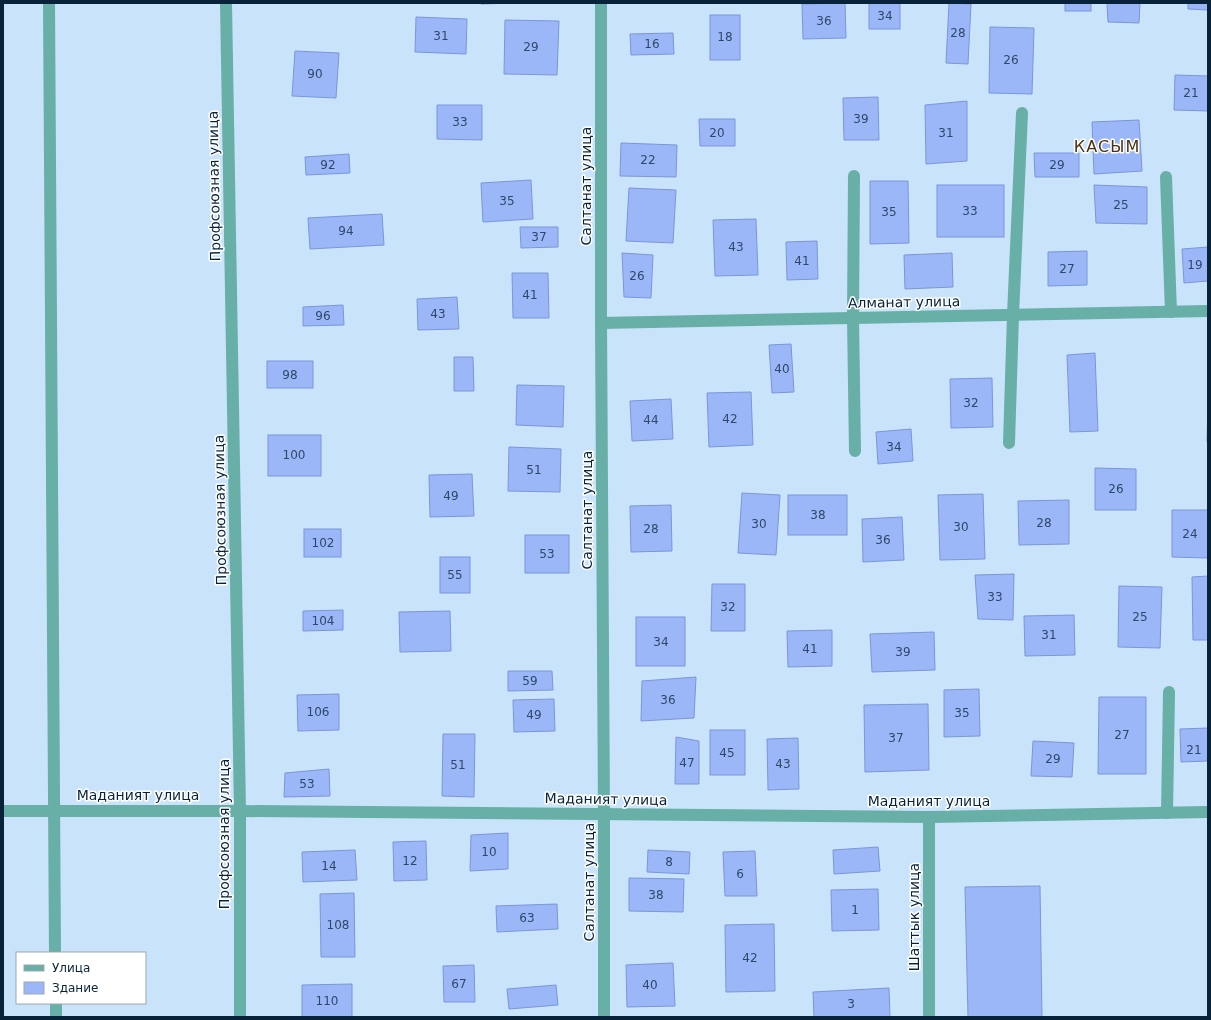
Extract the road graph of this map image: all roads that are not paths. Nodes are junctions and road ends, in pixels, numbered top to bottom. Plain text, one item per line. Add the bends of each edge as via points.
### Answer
1 (50, 3) edge
2 (226, 3) edge
3 (601, 3) edge
4 (1022, 113) dead end
5 (854, 176) dead end
6 (1166, 177) dead end
7 (1208, 311) edge
8 (1171, 312) junction
9 (1013, 315) junction
10 (852, 318) junction
11 (601, 323) junction
12 (1009, 443) dead end
13 (855, 451) dead end
14 (1169, 692) dead end
15 (54, 810) junction
16 (240, 810) junction
17 (3, 811) edge
18 (1208, 812) edge
19 (1167, 813) junction
20 (604, 814) junction
21 (929, 818) junction
22 (55, 952) edge
23 (56, 1004) edge
24 (56, 1017) edge
25 (240, 1017) edge
26 (604, 1017) edge
27 (929, 1017) edge

1 - 15 street
2 - 16 street, Профсоюзная улица
3 - 11 street, Салтанат улица
4 - 9 street
5 - 10 street
6 - 8 street
7 - 8 street, Алманат улица
8 - 9 street, Алманат улица
9 - 10 street, Алманат улица
9 - 12 street
10 - 11 street, Алманат улица
10 - 13 street
11 - 20 street, Салтанат улица
14 - 19 street
15 - 16 street, Маданият улица
15 - 17 street, Маданият улица
15 - 22 street
16 - 20 street, Маданият улица
16 - 25 street, Профсоюзная улица
18 - 19 street, Маданият улица
19 - 21 street, Маданият улица
20 - 21 street, Маданият улица
20 - 26 street, Салтанат улица
21 - 27 street, Шаттык улица
23 - 24 street

